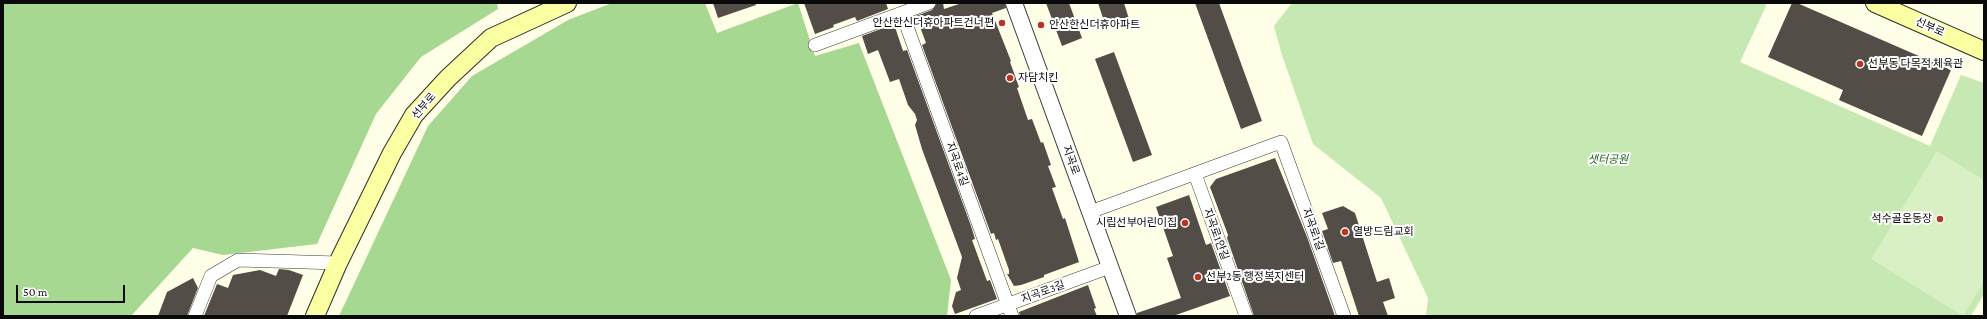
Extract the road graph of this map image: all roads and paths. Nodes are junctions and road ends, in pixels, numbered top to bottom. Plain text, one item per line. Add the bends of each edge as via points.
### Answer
1 (567, 3) edge
2 (928, 3) edge
3 (1014, 3) edge
4 (1885, 5) edge
5 (902, 13) junction
6 (815, 45) dead end
7 (1984, 51) edge
8 (1195, 174) junction
9 (1090, 212) junction
10 (338, 263) junction
11 (1110, 267) junction
12 (1010, 310) edge
13 (195, 316) edge
14 (315, 316) edge
15 (976, 316) edge
16 (1128, 316) edge
17 (1246, 316) edge
18 (1344, 316) edge

1 - 10 main road, 선부로 via 491,38 448,78 414,115 392,153
2 - 5 street
3 - 9 street, 지곡로
4 - 7 main road, 선부로
5 - 6 street
5 - 12 street, 지곡로4길
8 - 9 street
8 - 17 street, 지곡로1안길
8 - 18 street, 지곡로1길 via 1282,142
9 - 11 street, 지곡로
10 - 13 street via 238,260 211,276
10 - 14 main road, 선부로
11 - 12 street, 지곡로3길
11 - 16 street, 지곡로
12 - 15 street, 지곡로3길

